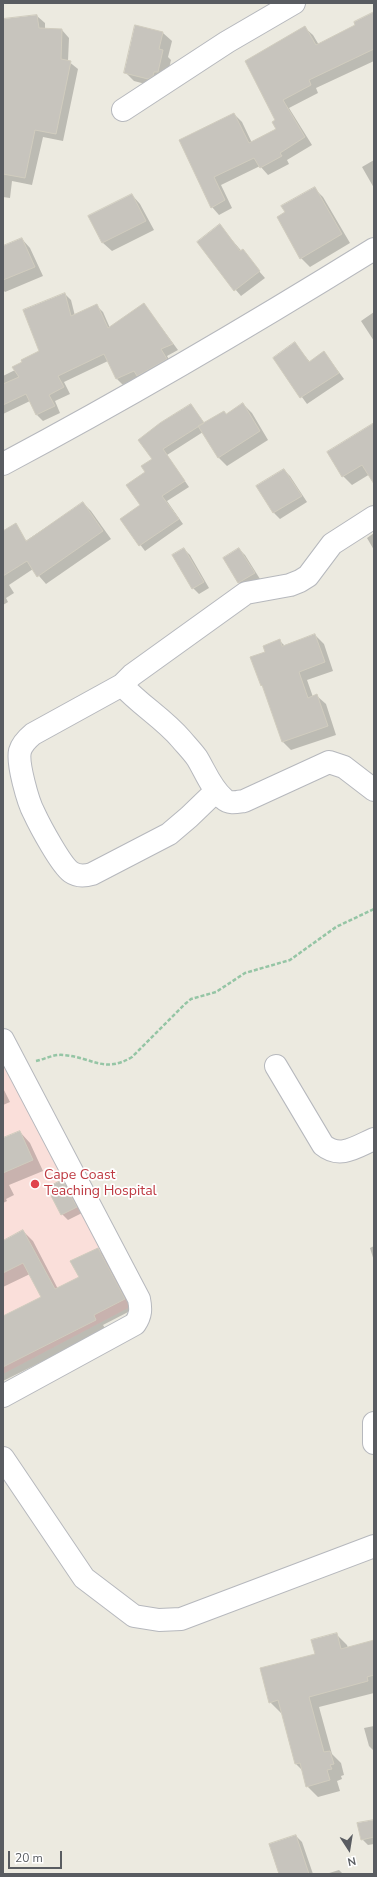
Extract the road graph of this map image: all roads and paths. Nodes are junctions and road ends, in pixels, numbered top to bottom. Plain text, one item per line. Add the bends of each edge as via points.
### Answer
1 (294, 3) edge
2 (123, 110) dead end
3 (374, 249) edge
4 (3, 464) edge
5 (374, 517) edge
6 (122, 685) junction
7 (374, 790) edge
8 (216, 791) junction
9 (374, 909) edge
10 (3, 1040) edge
11 (276, 1066) dead end
12 (17, 1067) junction
13 (374, 1139) edge
14 (3, 1396) edge
15 (374, 1424) edge
16 (374, 1442) edge
17 (3, 1458) edge
18 (374, 1546) edge

1 - 2 street via 227,42
3 - 4 street via 277,309
5 - 6 street via 332,544 308,576 290,585 246,593 132,675
6 - 8 street via 181,739 196,757
6 - 8 street via 33,734 24,742 20,752 19,760 30,804 64,865 72,873 82,876 92,874 169,834
7 - 8 street via 344,766 329,762 244,801 225,800
9 - 12 path via 336,927 290,960 246,973 216,992 191,999 123,1063 112,1066 55,1055
10 - 12 street
11 - 13 street via 323,1145 330,1151 343,1152
12 - 14 street via 141,1307 140,1316 135,1324
15 - 16 street
17 - 18 street via 84,1578 134,1616 159,1620 181,1619

